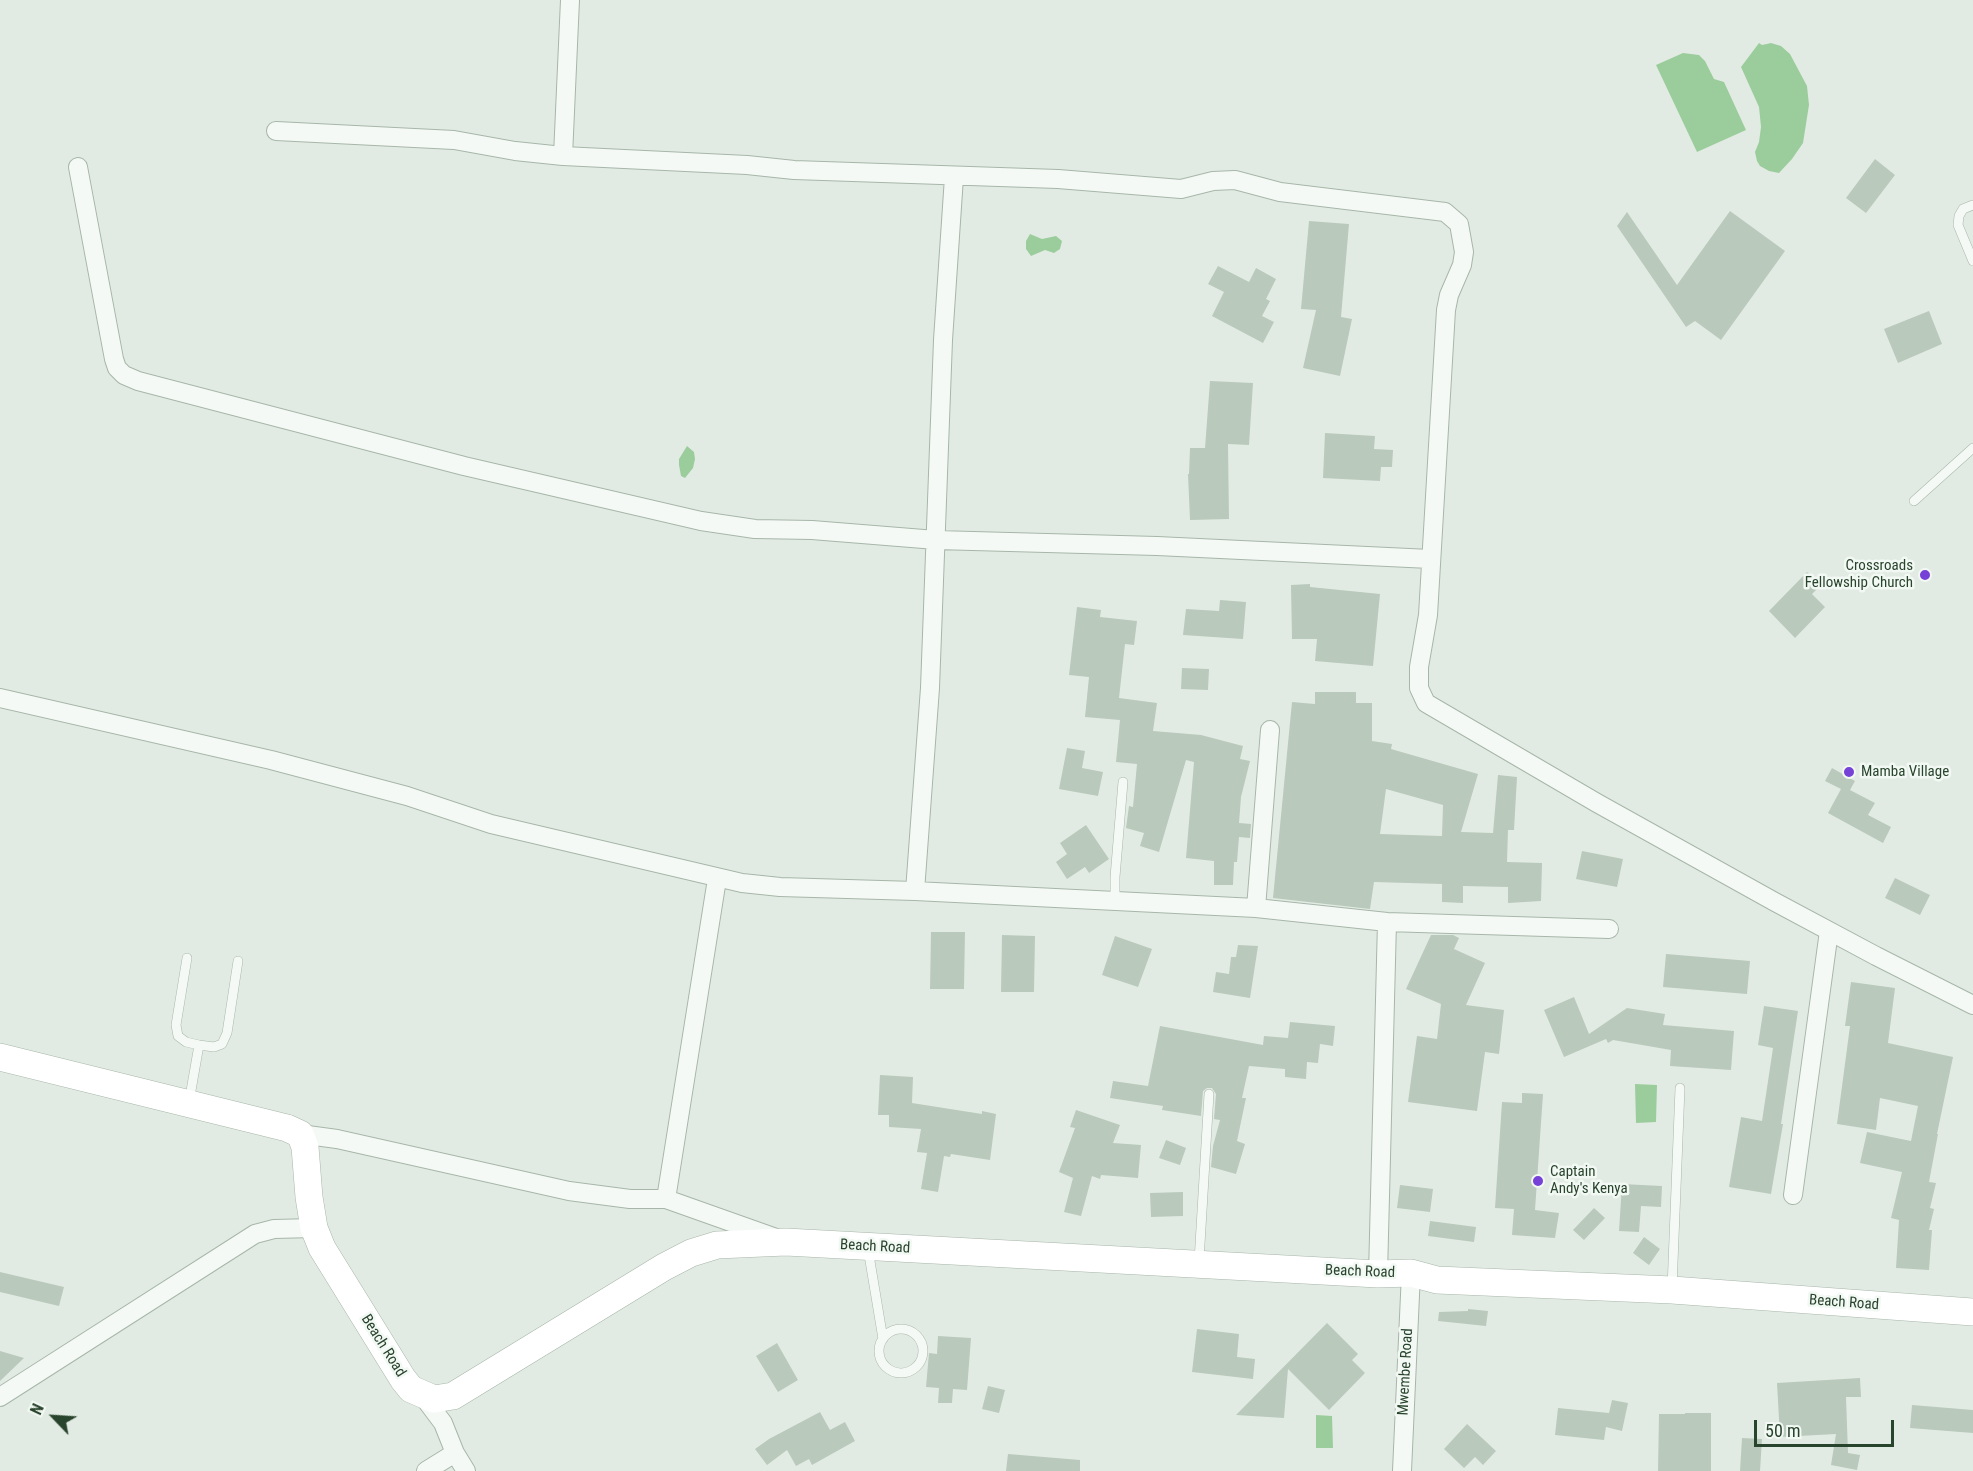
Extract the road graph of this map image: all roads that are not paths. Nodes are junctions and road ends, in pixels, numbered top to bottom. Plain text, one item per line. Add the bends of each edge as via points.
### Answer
1 (570, 0) edge
2 (276, 131) dead end
3 (563, 156) junction
4 (78, 167) dead end
5 (954, 177) junction
6 (1973, 205) edge
7 (1971, 250) edge
8 (1973, 261) edge
9 (1973, 448) edge
10 (1914, 501) dead end
11 (936, 540) junction
12 (1430, 559) junction
13 (0, 698) edge
14 (1270, 730) dead end
15 (1123, 782) dead end
16 (717, 879) junction
17 (915, 891) junction
18 (1115, 901) junction
19 (1256, 908) junction
20 (1387, 921) junction
21 (1609, 929) dead end
22 (1829, 931) junction
23 (187, 958) dead end
24 (238, 961) dead end
25 (1973, 1005) edge
26 (199, 1045) junction
27 (0, 1057) edge
28 (1680, 1088) dead end
29 (1209, 1094) dead end
30 (189, 1104) junction
31 (300, 1134) junction
32 (1793, 1195) dead end
33 (666, 1199) junction
34 (314, 1228) junction
35 (786, 1242) junction
36 (868, 1246) junction
37 (1199, 1264) junction
38 (1411, 1273) junction
39 (1378, 1274) junction
40 (1672, 1290) junction
41 (1973, 1312) edge
42 (883, 1339) junction
43 (422, 1395) junction
44 (0, 1397) edge
45 (455, 1453) junction
46 (426, 1471) edge
47 (466, 1471) edge
48 (1401, 1471) edge

1 - 3 street
2 - 3 street via 454,140
3 - 5 street
4 - 11 street via 114,359 117,368 132,380 464,466 701,521 755,530 812,530
5 - 11 street
5 - 12 street via 1058,179 1180,189 1235,180 1280,192 1445,212 1459,224 1464,252 1446,310
6 - 7 lane via 1963,209 1958,225
7 - 8 lane
9 - 10 lane
11 - 12 street
11 - 17 street
12 - 22 street via 1428,615 1419,667 1419,688 1426,703
13 - 16 street via 271,760 407,796 491,824
14 - 19 street
15 - 18 lane
16 - 17 street via 780,887
16 - 33 street
17 - 18 street
18 - 19 street
19 - 20 street
20 - 21 street
20 - 39 street
22 - 25 street
22 - 32 street
23 - 26 lane via 176,1024 178,1036
24 - 26 lane via 222,1044
26 - 30 lane
27 - 30 main road
28 - 40 lane
29 - 37 lane
30 - 31 main road
31 - 33 street via 569,1191
31 - 34 main road, Beach Road via 305,1147
33 - 35 street
34 - 43 main road, Beach Road via 322,1248 403,1379
34 - 44 street via 255,1233
35 - 36 main road, Beach Road
35 - 43 main road, Beach Road via 717,1245 691,1253 453,1396 434,1399
36 - 37 main road, Beach Road
36 - 42 lane
37 - 39 main road, Beach Road
38 - 39 main road, Beach Road
38 - 40 main road, Beach Road via 1437,1280
38 - 48 street, Mwembe Road
40 - 41 main road, Beach Road
42 - 42 lane via 879,1350 889,1370 900,1374 920,1364 921,1341 913,1333 903,1329
43 - 45 street via 442,1423
45 - 46 street
45 - 47 street

